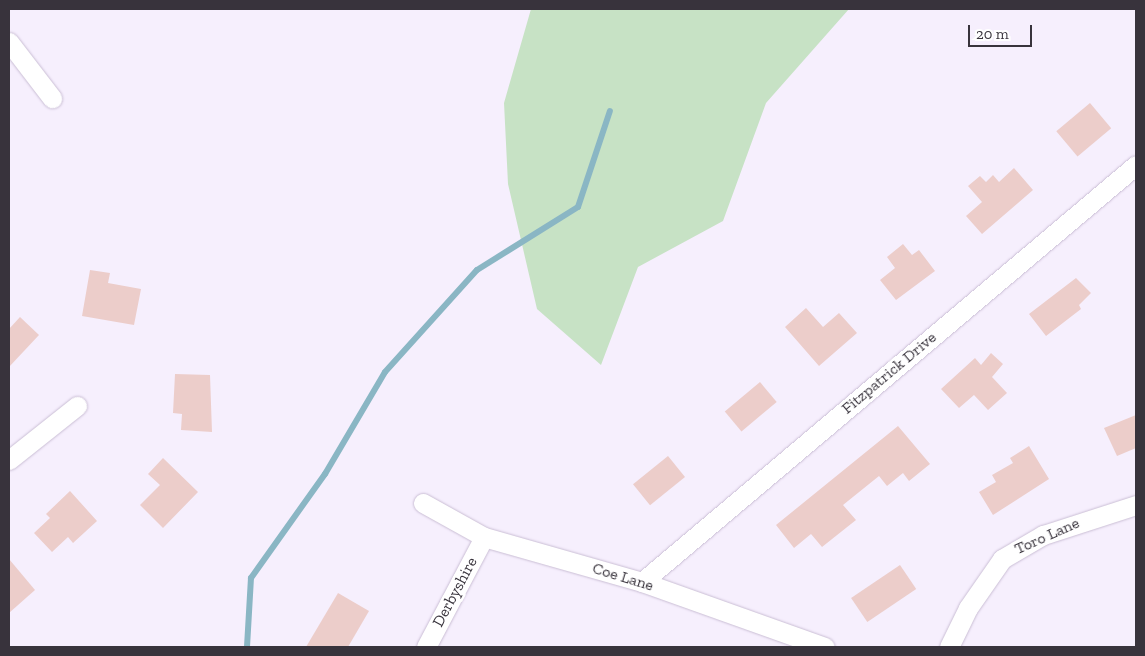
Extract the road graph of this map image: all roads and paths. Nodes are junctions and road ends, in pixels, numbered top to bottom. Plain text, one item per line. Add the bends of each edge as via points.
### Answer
1 (9, 42) edge
2 (52, 98) dead end
3 (1136, 165) edge
4 (77, 406) dead end
5 (9, 460) edge
6 (423, 503) dead end
7 (1136, 504) edge
8 (484, 537) junction
9 (642, 582) junction
10 (426, 647) edge
11 (825, 647) edge
12 (949, 647) edge

1 - 2 street
3 - 9 street, Fitzpatrick Drive
4 - 5 street
6 - 8 street, Coe Lane
7 - 12 street, Toro Lane via 1043,534 1002,559 968,608
8 - 9 street, Coe Lane
8 - 10 street, Derbyshire
9 - 11 street, Coe Lane

